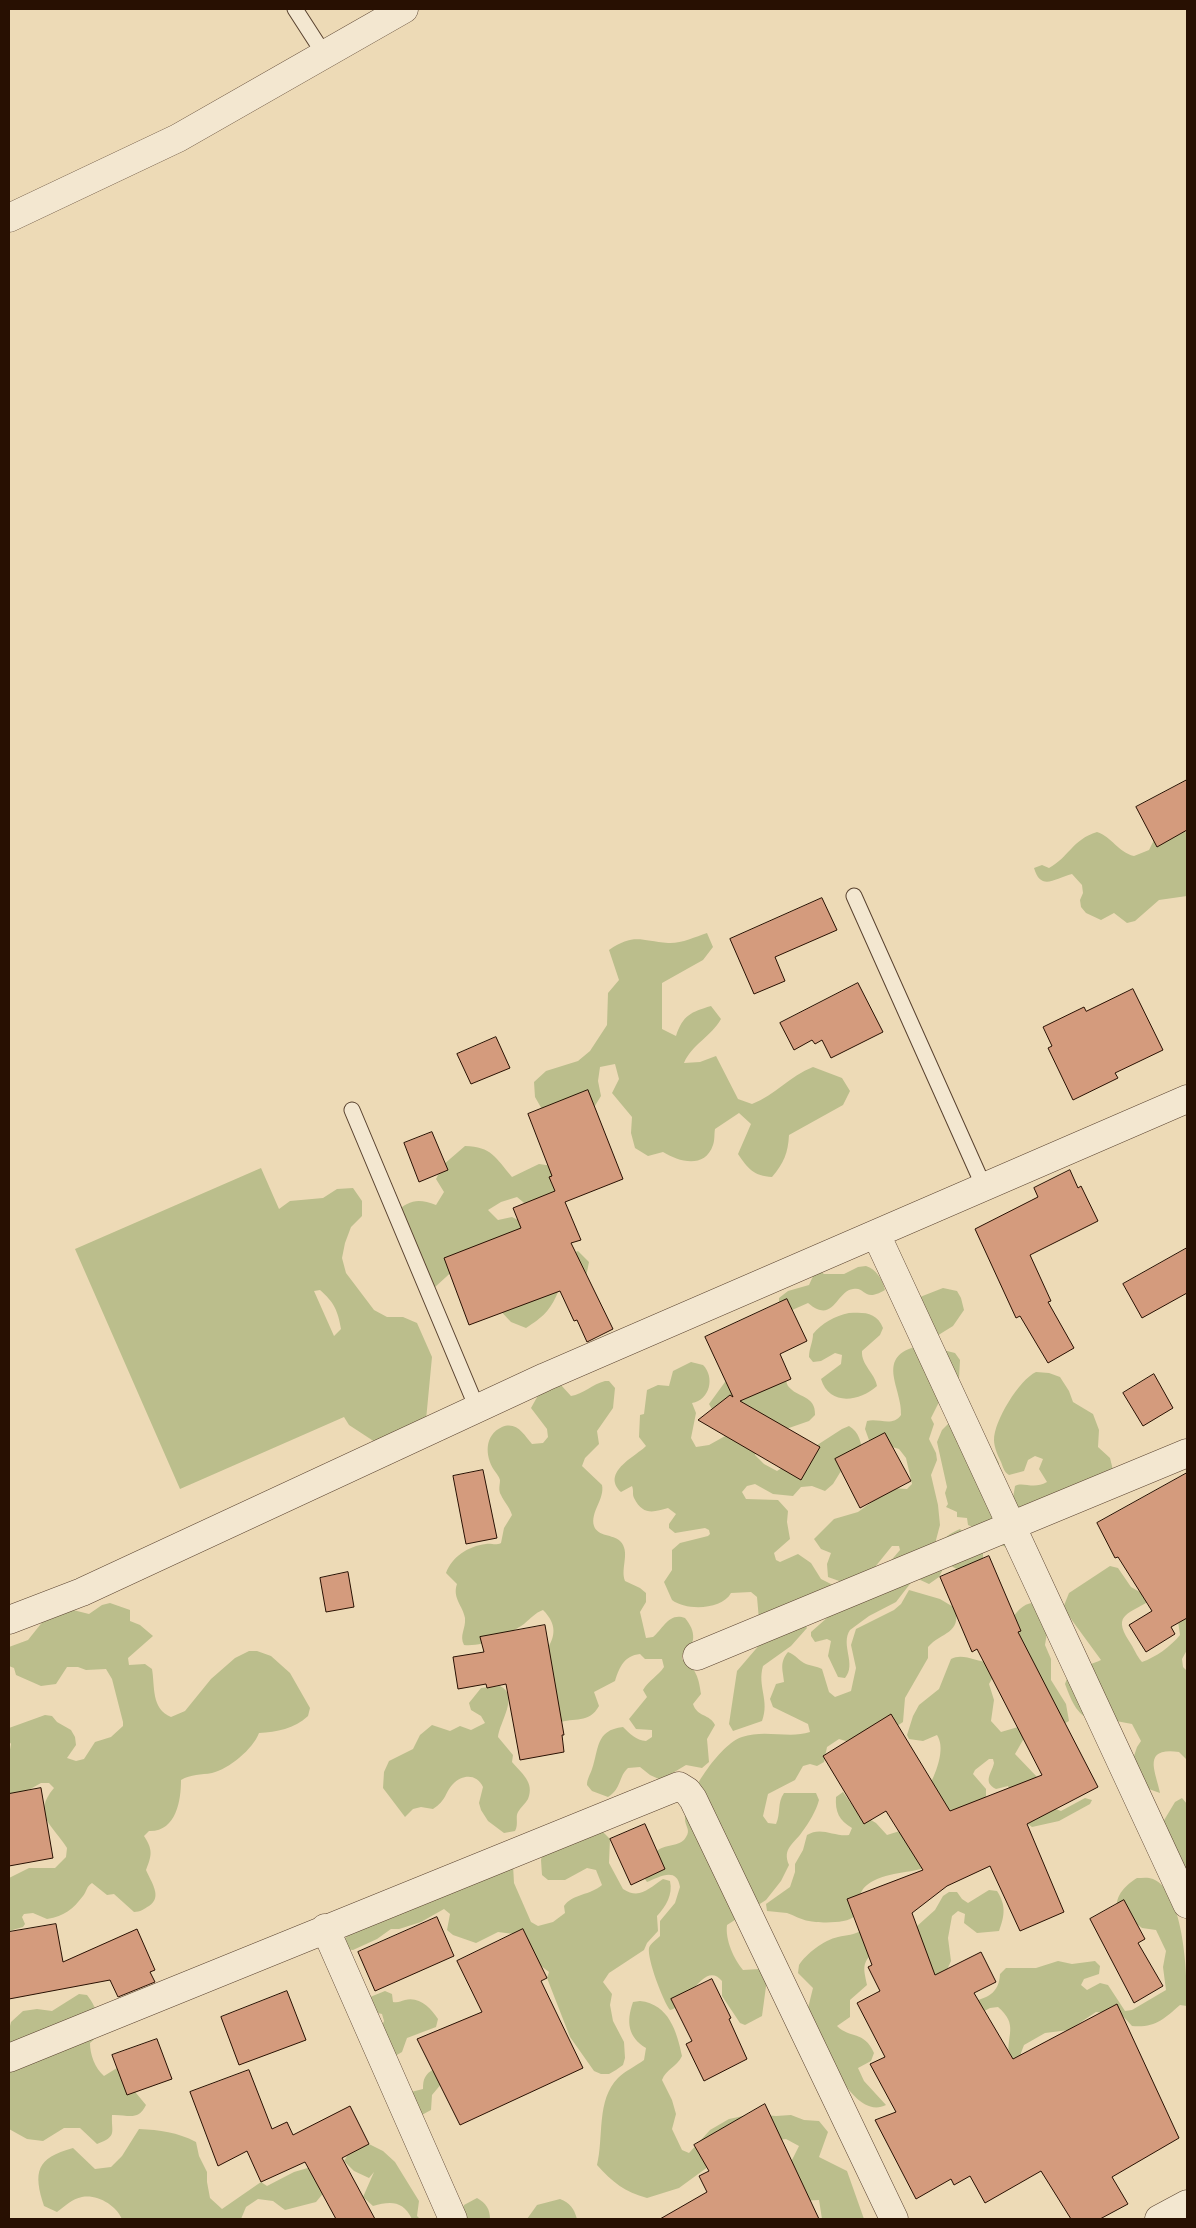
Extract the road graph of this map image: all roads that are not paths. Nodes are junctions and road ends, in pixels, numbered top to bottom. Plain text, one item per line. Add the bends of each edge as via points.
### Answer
1 (295, 9) edge
2 (404, 9) edge
3 (324, 54) junction
4 (9, 218) edge
5 (854, 896) dead end
6 (1187, 1099) edge
7 (352, 1110) dead end
8 (984, 1187) junction
9 (876, 1234) junction
10 (477, 1408) junction
11 (1187, 1453) edge
12 (1011, 1525) junction
13 (9, 1620) edge
14 (697, 1656) dead end
15 (1187, 1904) edge
16 (325, 1928) junction
17 (9, 2058) edge
18 (1187, 2204) edge
19 (453, 2219) edge
20 (894, 2219) edge
21 (1159, 2219) edge

1 - 3 lane
2 - 3 street
3 - 4 street via 178,138
5 - 8 lane
6 - 8 street
7 - 10 lane
8 - 9 street
9 - 10 street
9 - 12 street
10 - 13 street via 82,1592
11 - 12 street
12 - 14 street
12 - 15 street
16 - 17 street
16 - 19 street
16 - 20 street via 679,1786 693,1799
18 - 21 street

